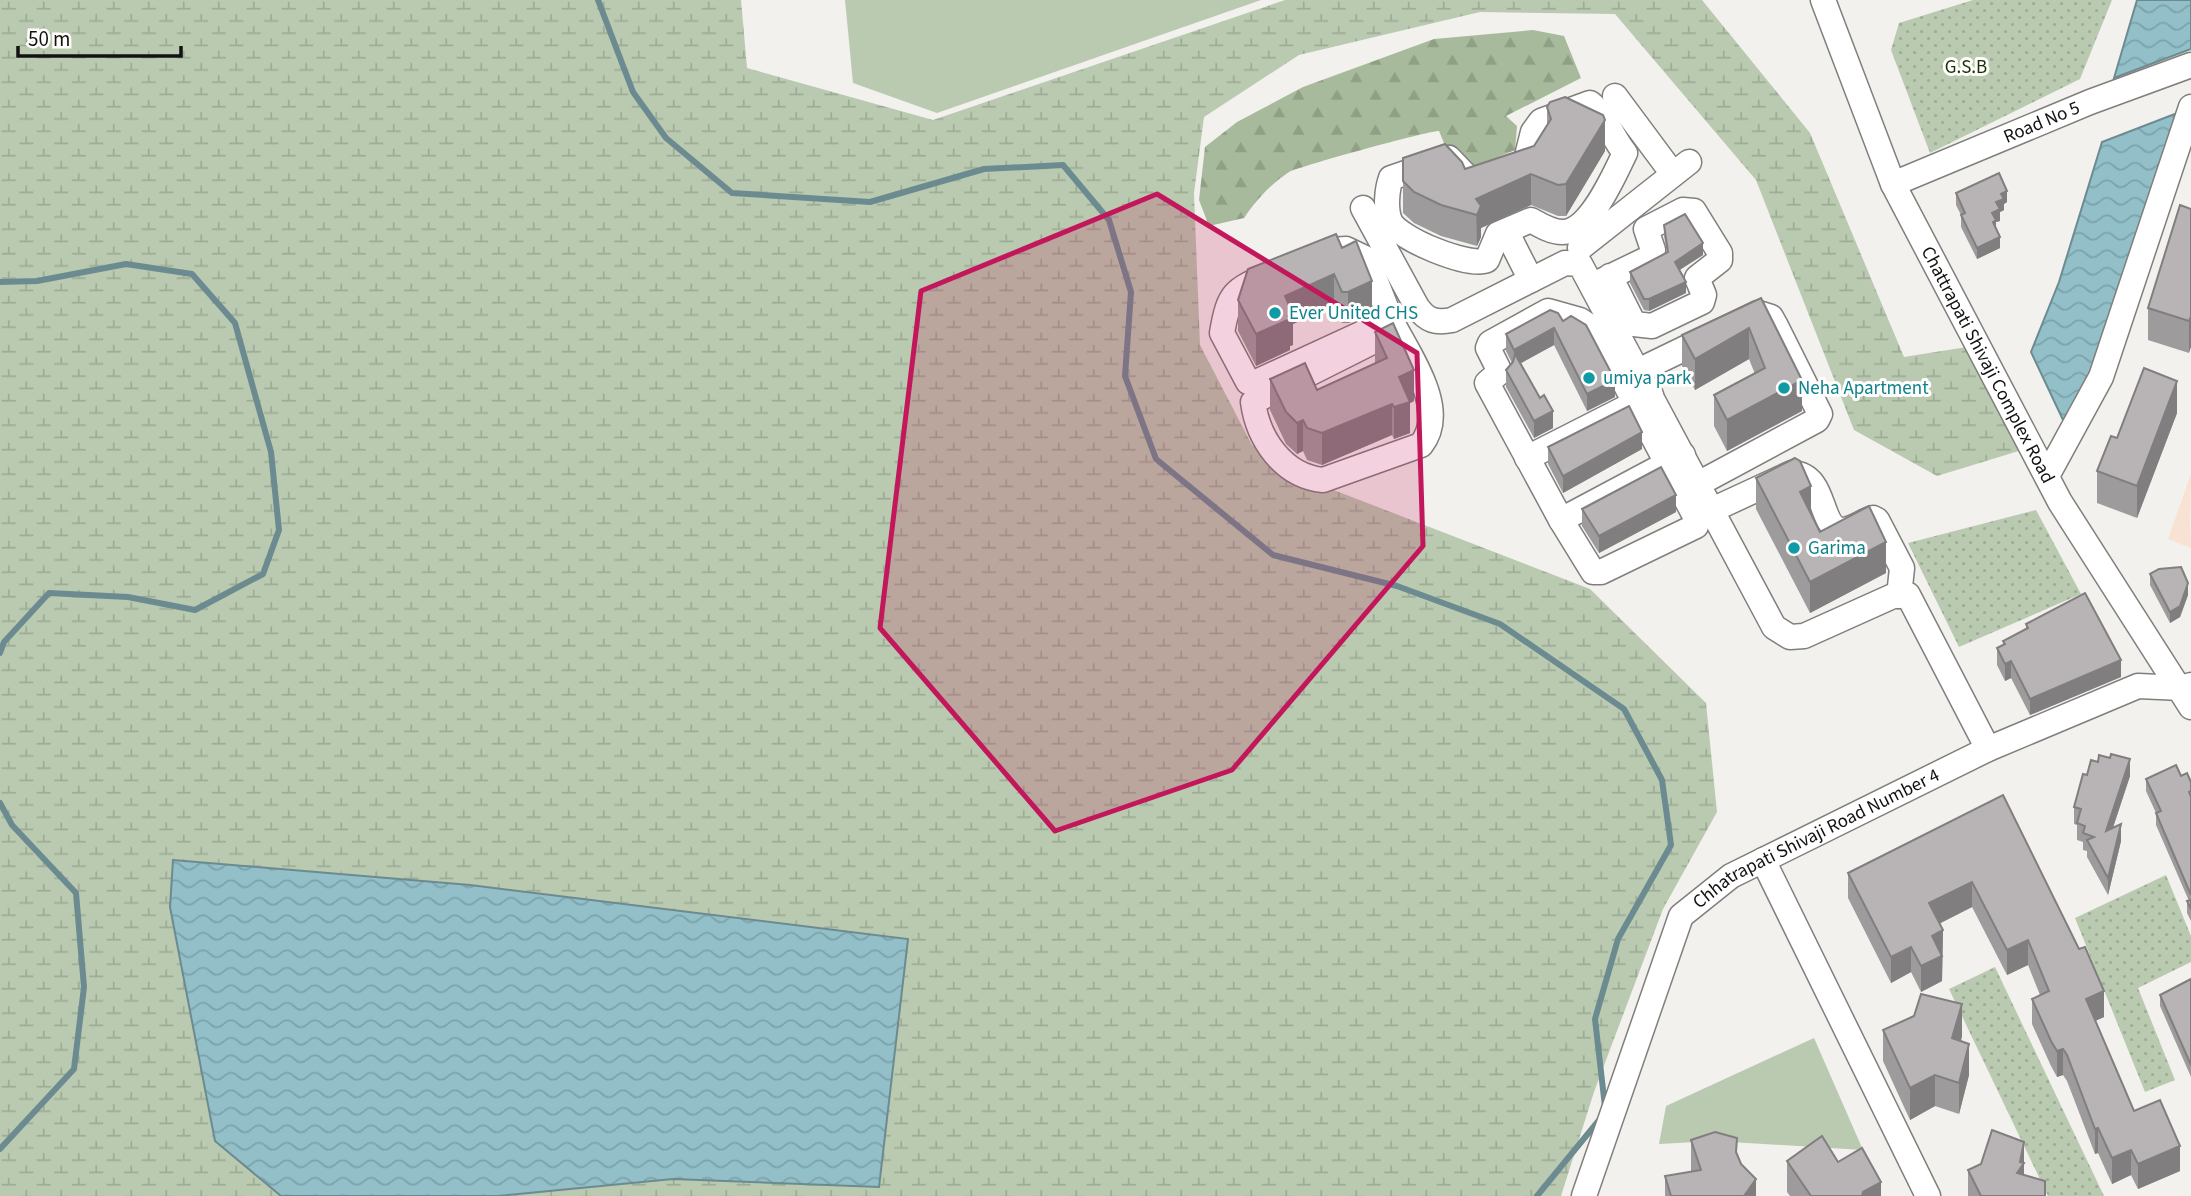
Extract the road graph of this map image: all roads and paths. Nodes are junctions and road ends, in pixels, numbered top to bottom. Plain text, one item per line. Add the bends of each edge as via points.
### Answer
1 (1823, 0) edge
2 (2191, 65) edge
3 (1615, 96) dead end
4 (2191, 107) edge
5 (1893, 184) junction
6 (1363, 208) dead end
7 (1506, 231) junction
8 (1314, 257) edge
9 (1588, 260) junction
10 (1289, 267) edge
11 (1531, 280) junction
12 (1421, 312) junction
13 (1394, 325) junction
14 (1638, 371) junction
15 (1643, 398) junction
16 (1527, 458) junction
17 (1676, 459) junction
18 (2047, 476) junction
19 (1698, 484) junction
20 (1712, 510) junction
21 (1561, 520) junction
22 (1899, 596) junction
23 (2188, 694) edge
24 (1988, 749) junction
25 (1763, 860) junction
26 (1584, 1196) edge
27 (1928, 1196) edge

1 - 5 street, Chattrapati Shivaji Complex Road
2 - 5 street, Road No 5
3 - 9 street via 1681,168
4 - 18 street via 2101,377
5 - 18 street, Chattrapati Shivaji Complex Road
6 - 12 street
7 - 9 street via 1531,220 1562,233
7 - 9 street via 1498,234 1487,260 1474,264 1402,236 1390,221 1391,177 1448,158 1473,183 1525,164 1533,132 1541,121 1590,103 1601,112 1625,153 1602,196
7 - 11 street
8 - 13 street via 1346,249 1367,259
9 - 9 street via 1651,257 1646,229 1683,209 1694,211 1720,253 1720,260 1697,278 1702,302 1652,326 1634,324
9 - 11 street via 1564,263
9 - 14 street
10 - 13 street via 1238,288 1229,303 1222,333 1248,382
11 - 12 street via 1452,320 1439,323
12 - 13 street
13 - 13 street via 1253,402 1264,437 1280,461 1323,480 1421,444 1427,437 1429,398
14 - 15 street
14 - 19 street via 1758,313 1771,317 1776,326 1820,414 1817,420
15 - 16 street
15 - 16 street via 1597,331 1580,320 1548,312 1488,345 1500,372 1487,383 1488,388
15 - 17 street
16 - 21 street
17 - 19 street
17 - 21 street
17 - 21 street via 1696,526 1593,572
18 - 23 street, Chattrapati Shivaji Complex Road
19 - 20 street
20 - 22 street via 1774,626 1790,636 1804,636
20 - 22 street via 1792,473 1803,474 1812,481 1838,529 1877,520 1902,568
22 - 24 street via 1908,595
23 - 24 street, Chhatrapati Shivaji Road Number 4 via 2138,685
24 - 25 street, Chhatrapati Shivaji Road Number 4
25 - 26 street, Chhatrapati Shivaji Road Number 4 via 1731,876 1681,916
25 - 27 street

